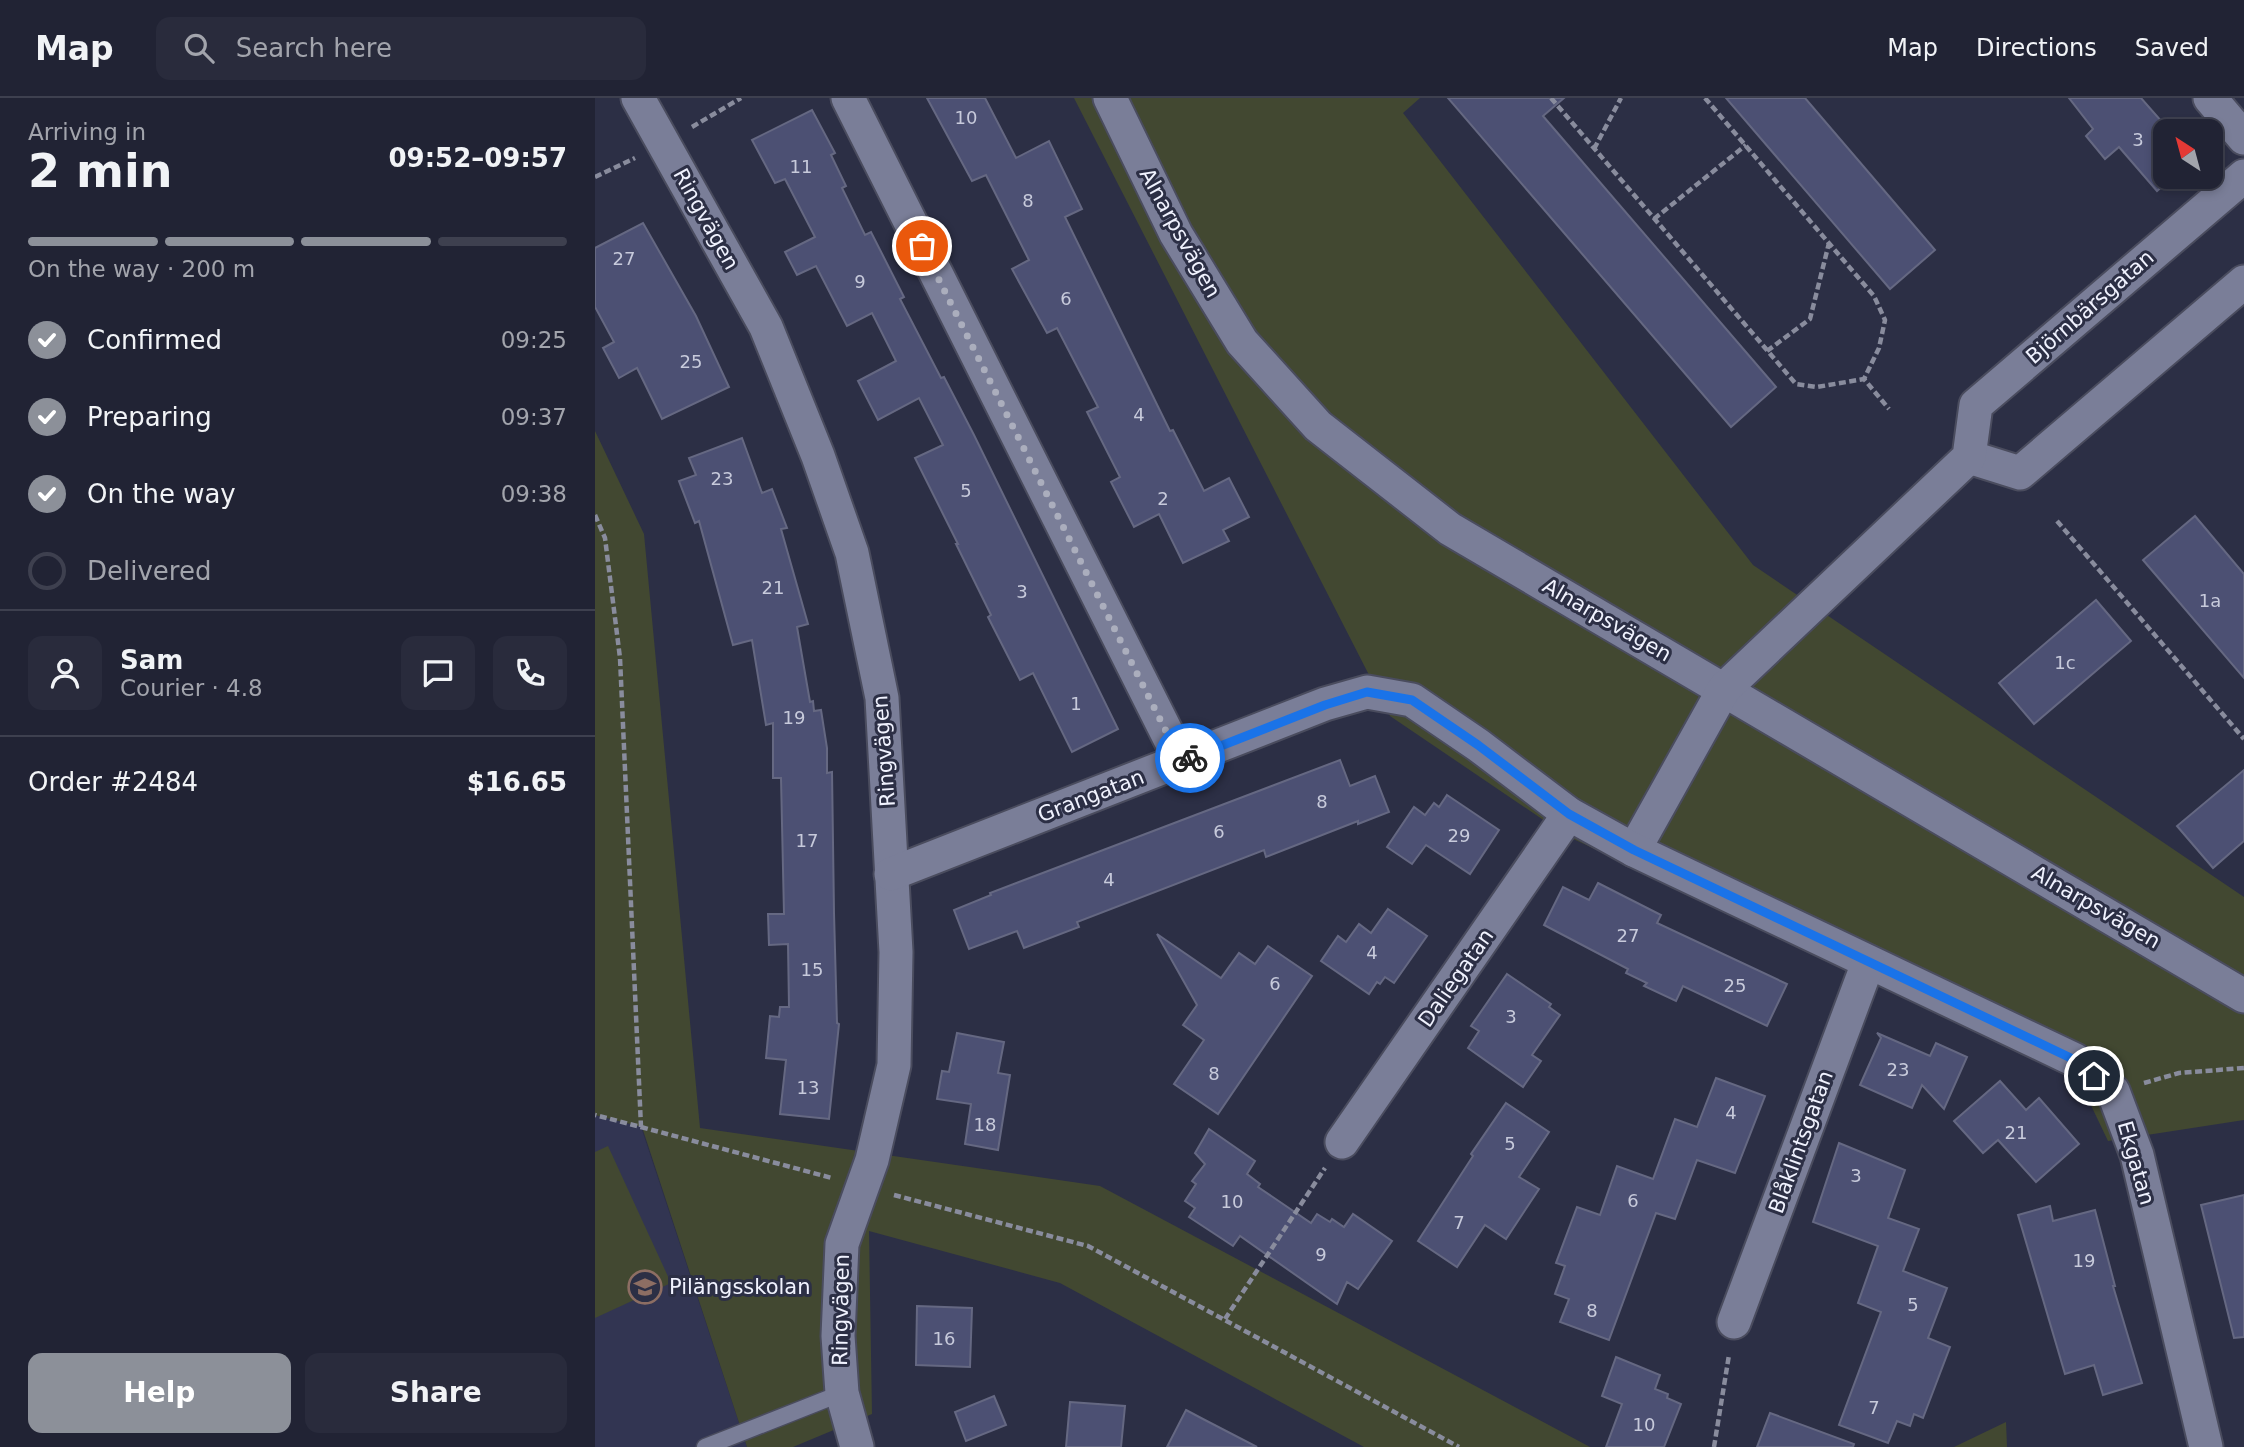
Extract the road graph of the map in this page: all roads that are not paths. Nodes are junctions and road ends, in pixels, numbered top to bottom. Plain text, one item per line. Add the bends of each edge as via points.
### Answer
1 (638, 98) edge
2 (848, 98) edge
3 (1110, 98) edge
4 (2210, 98) edge
5 (2244, 138) edge
6 (2244, 176) edge
7 (2244, 282) edge
8 (1969, 457) junction
9 (1724, 689) junction
10 (1181, 761) junction
11 (1569, 814) junction
12 (1634, 850) junction
13 (891, 874) junction
14 (1868, 962) junction
15 (2244, 996) edge
16 (1342, 1142) road end
17 (1734, 1322) road end
18 (842, 1393) junction
19 (705, 1447) edge
20 (857, 1447) edge
21 (2206, 1447) edge

1 - 13 street, Ringvägen via 766,327 852,553 882,698
2 - 10 street
3 - 9 street, Alnarpsvägen via 1176,234 1242,342 1318,426 1450,529
4 - 5 street
6 - 8 street, Björnbärsgatan via 1976,405
7 - 8 street via 2020,473
8 - 9 street
9 - 12 street
9 - 15 street, Alnarpsvägen
10 - 11 street, Grangatan via 1367,692 1412,700
10 - 13 street, Grangatan
11 - 12 street
11 - 16 street, Daliegatan
12 - 14 street
13 - 18 street, Ringvägen via 896,952 894,1065 872,1160 842,1244 838,1336
14 - 17 street, Blåklintsgatan
14 - 21 street, Ekgatan via 2075,1060 2113,1091 2137,1155
18 - 19 lane
18 - 20 street, Ringvägen

